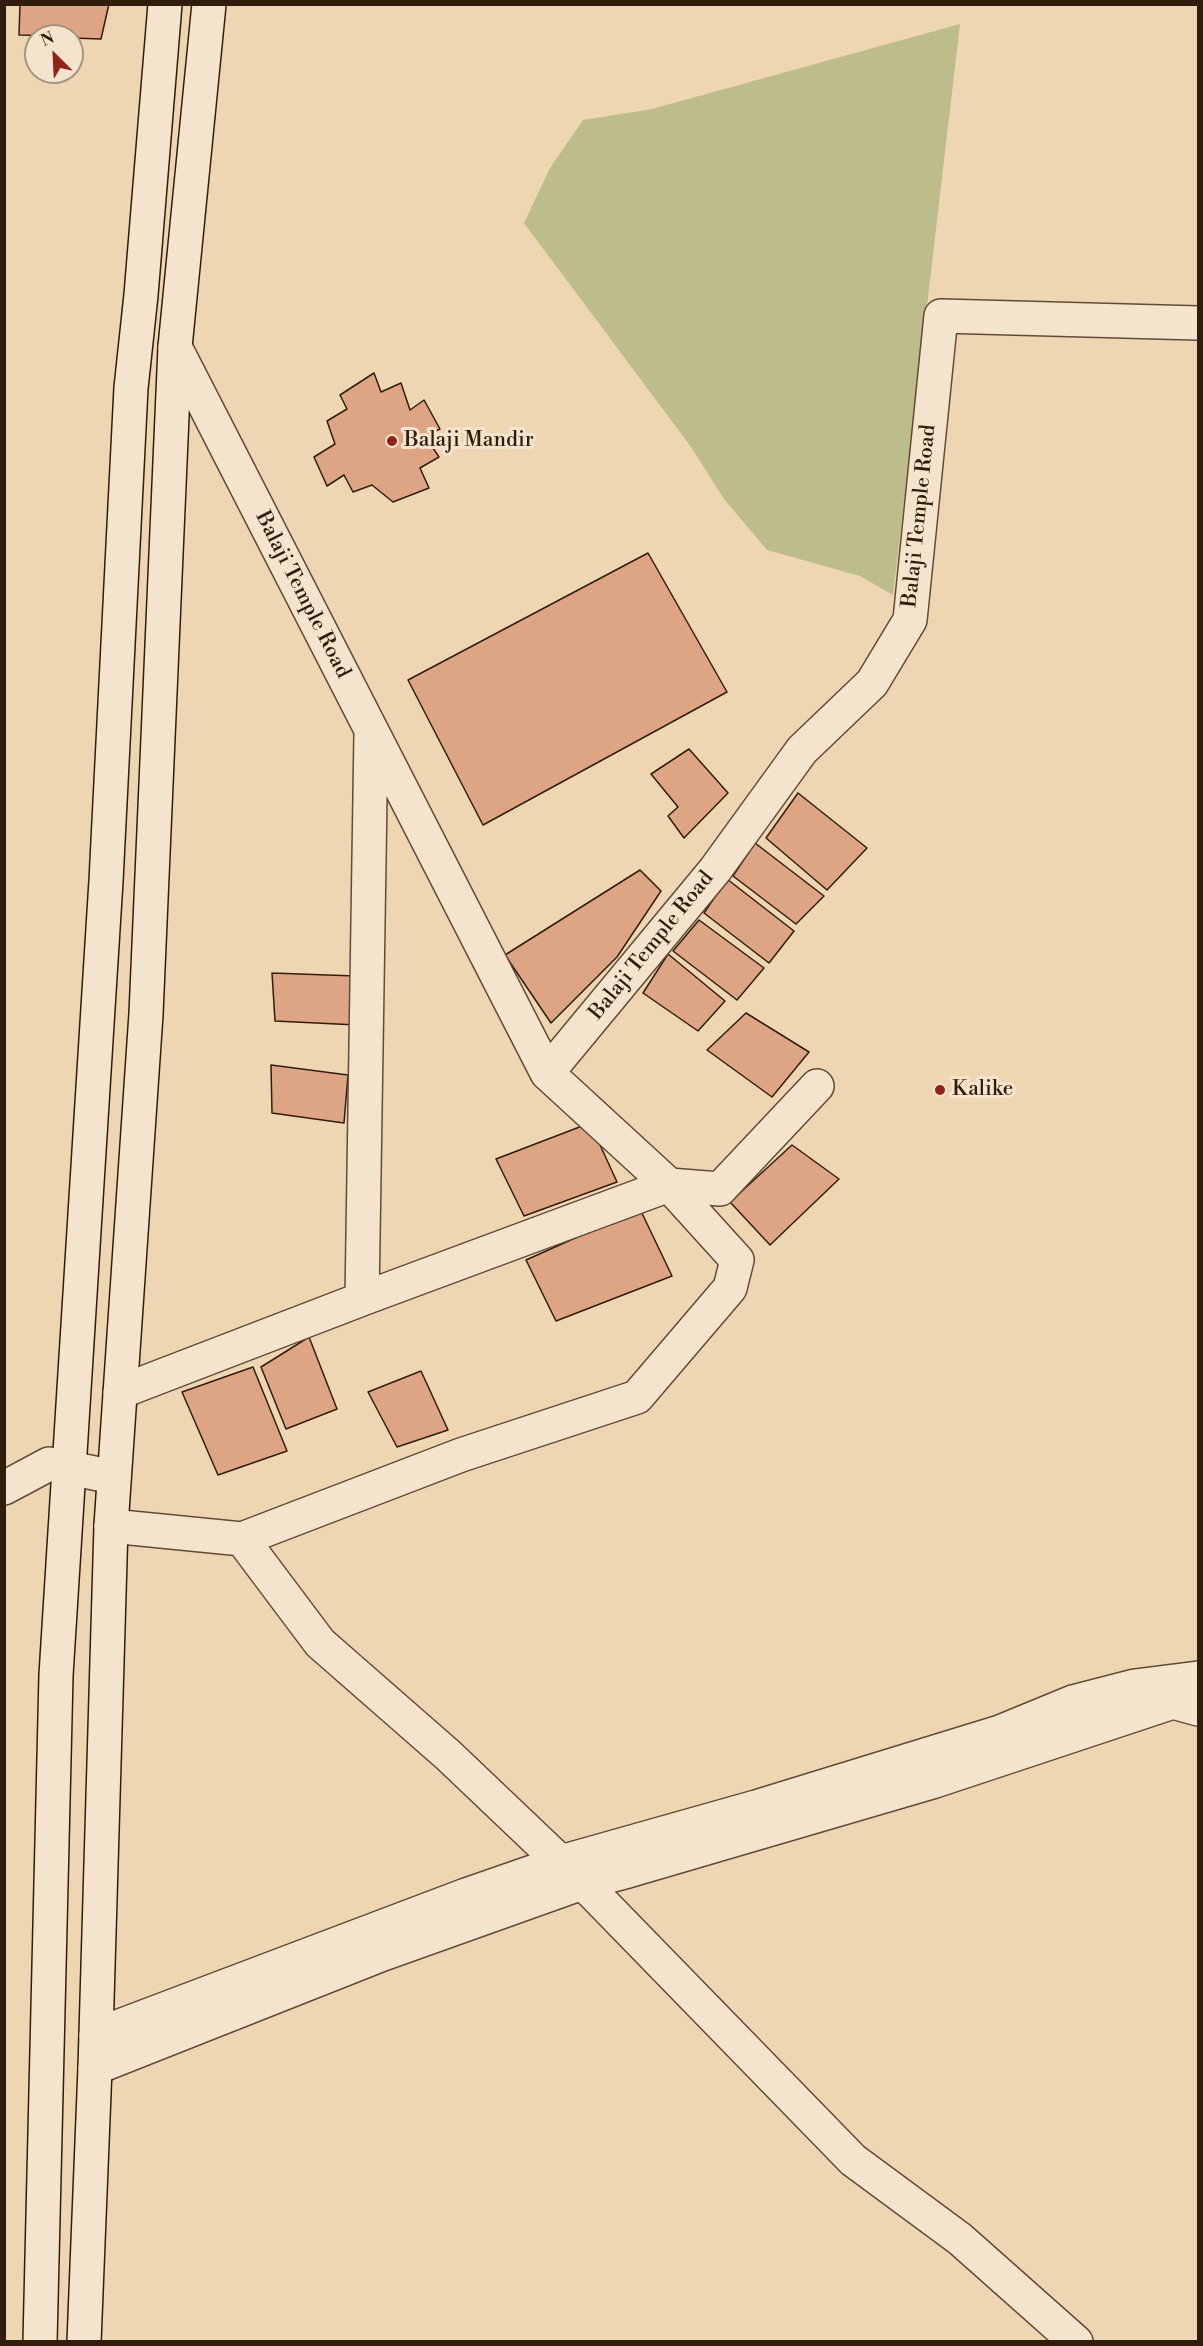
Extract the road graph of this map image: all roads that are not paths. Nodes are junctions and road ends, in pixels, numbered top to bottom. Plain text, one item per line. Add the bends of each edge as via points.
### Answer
1 (165, 4) edge
2 (209, 4) edge
3 (1198, 323) edge
4 (175, 347) junction
5 (371, 728) junction
6 (547, 1073) junction
7 (817, 1086) dead end
8 (669, 1185) junction
9 (362, 1299) junction
10 (120, 1392) junction
11 (68, 1468) junction
12 (114, 1477) junction
13 (4, 1488) edge
14 (111, 1526) junction
15 (242, 1539) junction
16 (1198, 1678) edge
17 (1198, 1710) edge
18 (572, 1872) junction
19 (96, 2035) junction
20 (95, 2068) junction
21 (40, 2342) edge
22 (84, 2342) edge
23 (1076, 2342) edge

1 - 11 street via 130,388 106,881
2 - 4 street
3 - 6 street, Balaji Temple Road via 941,316 910,620 872,683 802,750 714,870
4 - 5 street, Balaji Temple Road
4 - 10 street via 146,1014
5 - 6 street, Balaji Temple Road
5 - 9 street
6 - 8 street
7 - 8 street via 720,1189
8 - 9 street
8 - 15 street via 737,1260 730,1288 638,1397 461,1455
9 - 10 street
10 - 12 street
11 - 12 street
11 - 13 street via 49,1464
11 - 21 street via 56,1675
12 - 14 street
14 - 15 street
14 - 19 street
15 - 18 street via 320,1643 448,1755
16 - 18 street via 1135,1686 1073,1702 1000,1732 756,1808
17 - 18 street via 1173,1702 932,1782 628,1871
18 - 19 street via 466,1895
18 - 20 street via 383,1954
18 - 23 street via 853,2160 960,2239
19 - 20 street
20 - 22 street

